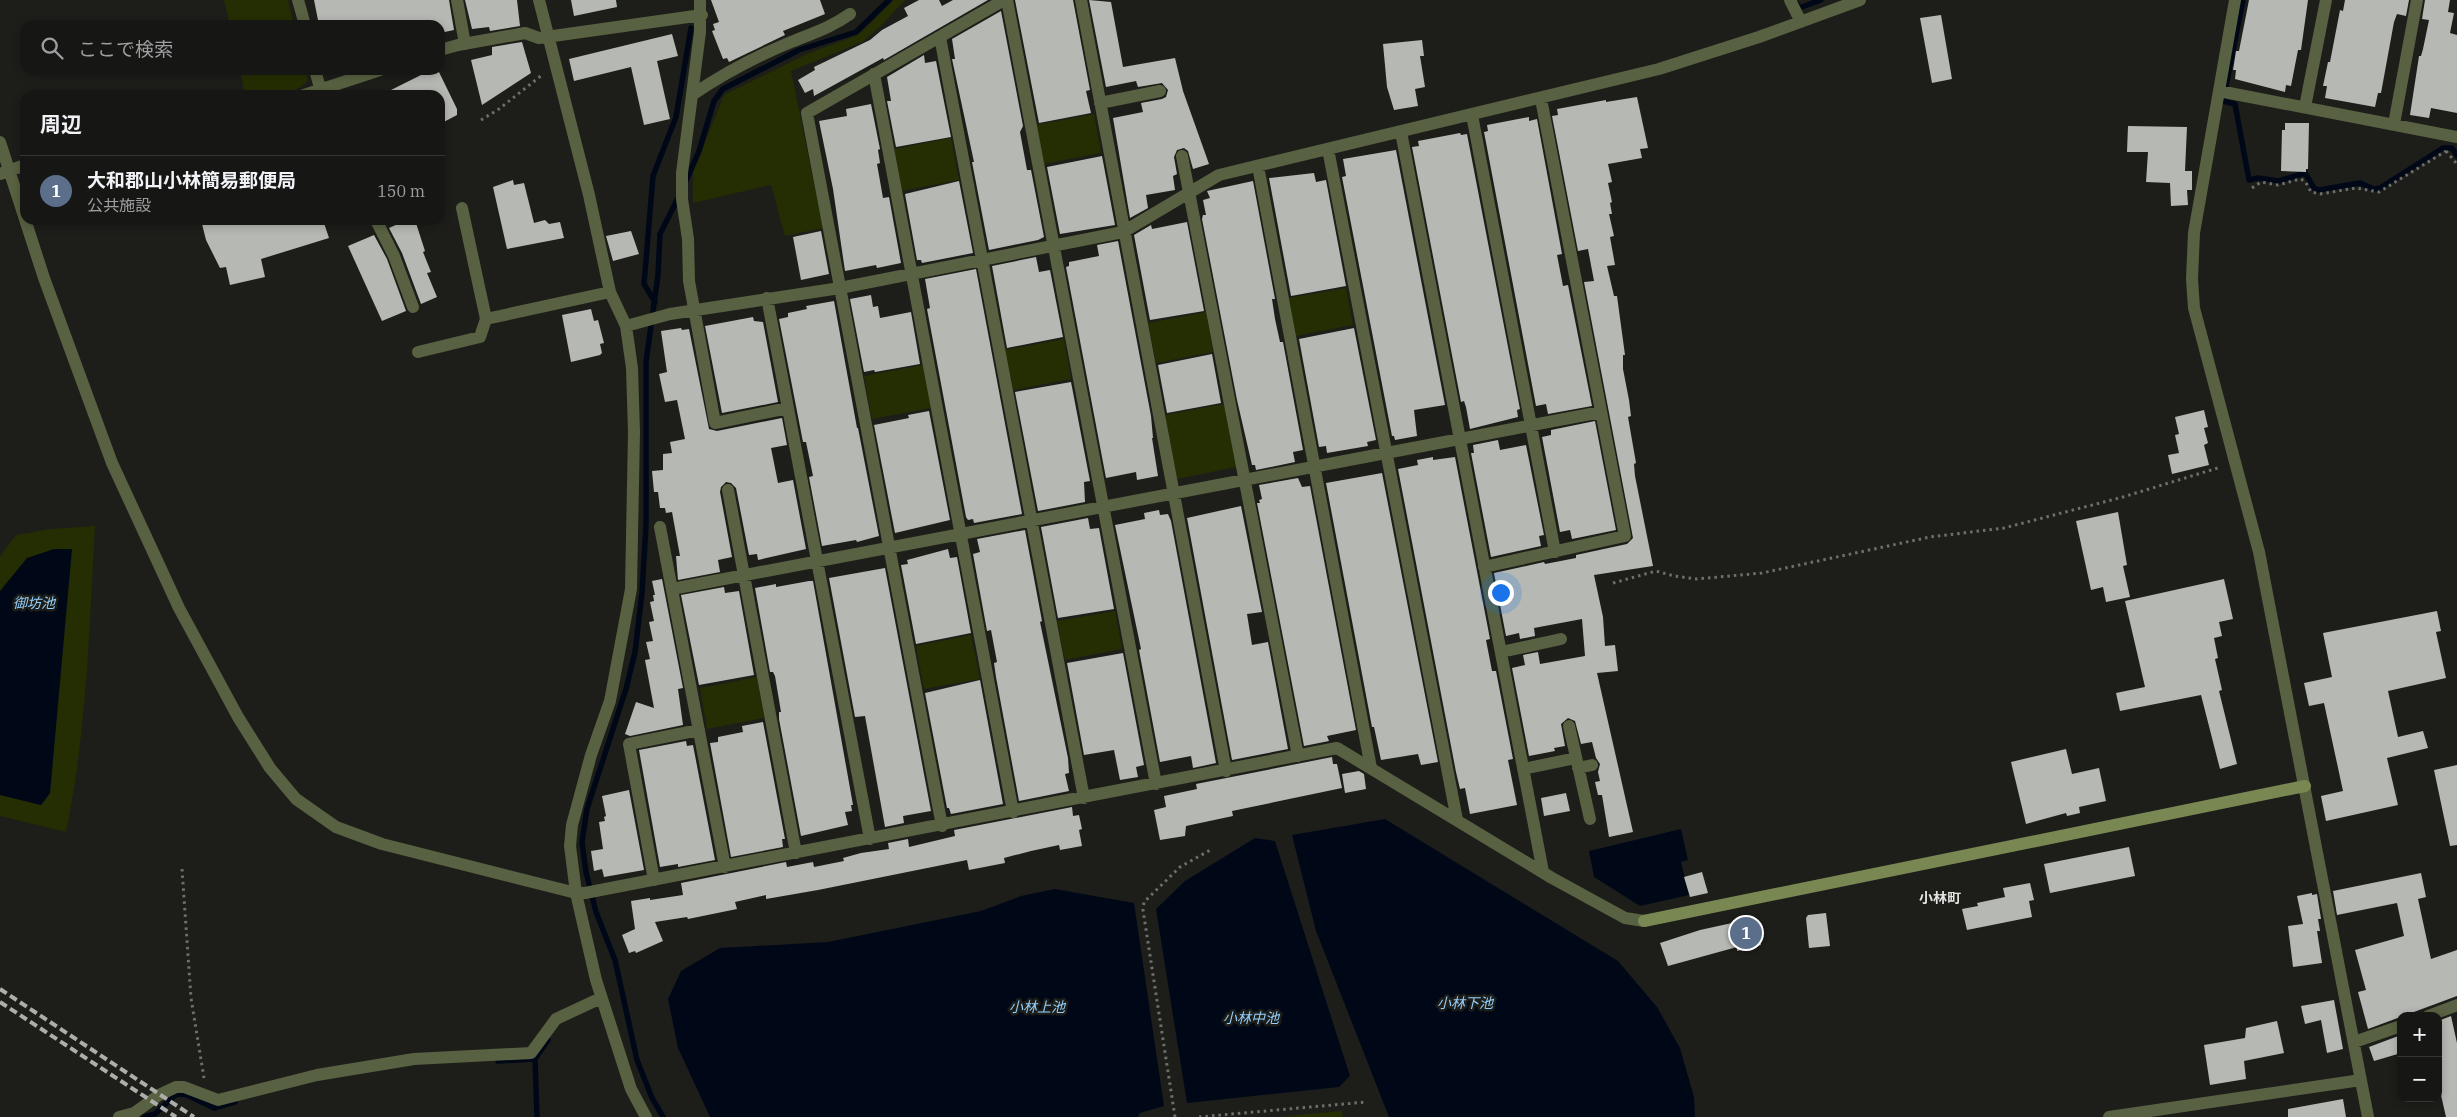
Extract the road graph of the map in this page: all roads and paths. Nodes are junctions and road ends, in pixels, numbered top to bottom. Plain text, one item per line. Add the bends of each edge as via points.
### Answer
1 (298, 0) edge
2 (457, 0) edge
3 (539, 0) edge
4 (700, 0) edge
5 (1005, 0) edge
6 (1081, 0) edge
7 (1790, 0) edge
8 (1860, 0) edge
9 (2235, 0) edge
10 (2326, 0) edge
11 (2417, 0) edge
12 (850, 14) dead end
13 (702, 15) junction
14 (304, 20) edge
15 (1800, 22) junction
16 (549, 37) junction
17 (940, 37) junction
18 (465, 44) junction
19 (445, 49) edge
20 (556, 63) junction
21 (874, 74) junction
22 (317, 75) edge
23 (367, 75) edge
24 (320, 90) edge
25 (329, 90) edge
26 (1160, 91) dead end
27 (2219, 91) junction
28 (692, 95) junction
29 (1541, 99) junction
30 (1100, 103) junction
31 (2305, 107) junction
32 (1472, 115) junction
33 (481, 120) dead end
34 (2394, 124) junction
35 (1401, 132) junction
36 (2457, 137) edge
37 (0, 142) edge
38 (1328, 150) junction
39 (1182, 156) dead end
40 (2457, 164) edge
41 (1258, 166) junction
42 (20, 167) edge
43 (5, 173) edge
44 (2252, 188) dead end
45 (1189, 193) junction
46 (462, 208) dead end
47 (20, 213) edge
48 (24, 225) edge
49 (378, 225) edge
50 (1124, 232) junction
51 (1054, 246) junction
52 (982, 260) junction
53 (912, 274) junction
54 (840, 288) junction
55 (610, 292) junction
56 (767, 298) junction
57 (413, 307) dead end
58 (694, 310) junction
59 (486, 319) junction
60 (632, 324) junction
61 (418, 352) dead end
62 (788, 408) junction
63 (1601, 412) junction
64 (1531, 426) junction
65 (1460, 439) junction
66 (1386, 453) junction
67 (2236, 462) junction
68 (1314, 467) junction
69 (1245, 480) junction
70 (728, 490) dead end
71 (1173, 494) junction
72 (1103, 507) junction
73 (1032, 521) junction
74 (660, 527) dead end
75 (961, 534) junction
76 (889, 548) junction
77 (1555, 552) junction
78 (817, 562) junction
79 (1484, 567) junction
80 (744, 575) junction
81 (1613, 583) dead end
82 (672, 589) junction
83 (1561, 639) dead end
84 (1501, 652) junction
85 (1569, 726) dead end
86 (699, 730) junction
87 (1298, 756) junction
88 (1577, 763) junction
89 (1592, 765) dead end
90 (1371, 768) junction
91 (1523, 769) junction
92 (1226, 770) junction
93 (1156, 784) junction
94 (2305, 786) junction
95 (1084, 798) junction
96 (1013, 812) junction
97 (1590, 819) dead end
98 (1457, 820) junction
99 (942, 826) junction
100 (870, 839) junction
101 (1212, 849) dead end
102 (796, 853) junction
103 (725, 867) junction
104 (182, 869) dead end
105 (1543, 872) junction
106 (654, 880) junction
107 (585, 892) junction
108 (601, 998) junction
109 (2457, 1006) edge
110 (2440, 1012) edge
111 (2397, 1027) edge
112 (2354, 1042) junction
113 (2361, 1080) junction
114 (207, 1096) junction
115 (1366, 1102) dead end
116 (119, 1117) edge
117 (646, 1117) edge
118 (1175, 1117) edge
119 (1199, 1117) edge
120 (2109, 1117) edge
121 (2368, 1117) edge

1 - 14 street
2 - 18 street
3 - 16 street
4 - 13 street
5 - 17 street
5 - 51 street
6 - 30 street
7 - 15 street
8 - 15 street
9 - 27 street
10 - 31 street
11 - 34 street
12 - 28 street via 832,27 782,46
13 - 16 street
13 - 28 street
15 - 29 street via 1659,69
16 - 18 street via 539,38 525,33
16 - 20 street
17 - 21 street
17 - 52 street
18 - 19 street
20 - 33 path via 499,110
20 - 55 street
21 - 53 street
21 - 54 street via 807,113
22 - 24 street
23 - 25 street
26 - 30 street
27 - 31 street
27 - 67 street via 2194,233 2192,279 2194,308
28 - 58 street via 682,199
29 - 32 street
29 - 63 street
30 - 50 street
31 - 34 street
32 - 35 street
32 - 64 street
34 - 36 street
35 - 38 street
35 - 65 street
37 - 43 street
38 - 41 street
38 - 66 street
39 - 45 street
40 - 44 path via 2446,151 2379,192 2356,188 2320,194 2311,192 2305,181 2300,179 2278,185 2261,182
41 - 45 street via 1219,175
41 - 68 street
42 - 43 street
43 - 47 street
45 - 50 street
45 - 69 street
46 - 59 street
48 - 107 street via 112,463 179,608 238,717 270,768 296,799 336,827 382,844
49 - 57 street
50 - 51 street
50 - 71 street
51 - 52 street
51 - 72 street
52 - 53 street
52 - 73 street
53 - 54 street
53 - 75 street
54 - 56 street
54 - 76 street
55 - 59 street
55 - 60 street
56 - 58 street
56 - 62 street
58 - 60 street
58 - 62 street via 715,422
59 - 61 street via 480,338
60 - 107 street via 631,590 610,701 572,825 570,846
62 - 78 street
63 - 64 street
63 - 77 street via 1625,536
64 - 65 street
64 - 77 street
65 - 66 street
65 - 79 street
66 - 68 street
66 - 98 street
67 - 81 path via 2123,497 2004,528 1930,537 1762,573 1697,579 1656,571
67 - 94 street via 2270,603
68 - 69 street
68 - 90 street
69 - 71 street
69 - 87 street
70 - 80 street
71 - 72 street
71 - 92 street
72 - 73 street
72 - 93 street
73 - 75 street
73 - 95 street
74 - 82 street
75 - 76 street
75 - 96 street
76 - 78 street
76 - 99 street
77 - 79 street
78 - 80 street
78 - 100 street
79 - 84 street
80 - 82 street
80 - 102 street
82 - 86 street
83 - 84 street
84 - 91 street
85 - 88 street
86 - 103 street
86 - 106 street via 629,744
87 - 90 street via 1337,748
87 - 92 street
88 - 89 street
88 - 91 street
88 - 97 street
90 - 98 street
91 - 105 street
92 - 93 street
93 - 95 street
94 - 105 street via 1644,920 1625,918
94 - 112 street
95 - 96 street
96 - 99 street
98 - 105 street
99 - 100 street
100 - 102 street
101 - 118 path via 1180,867 1144,902
102 - 103 street
103 - 106 street
104 - 114 path via 191,998
106 - 107 street
107 - 108 street
108 - 114 street via 556,1019 531,1053 414,1059 317,1075 218,1100
108 - 117 street via 632,1089
109 - 110 street
111 - 112 street
112 - 113 street
113 - 120 street
113 - 121 street
114 - 116 street via 176,1087 134,1113
115 - 119 path

